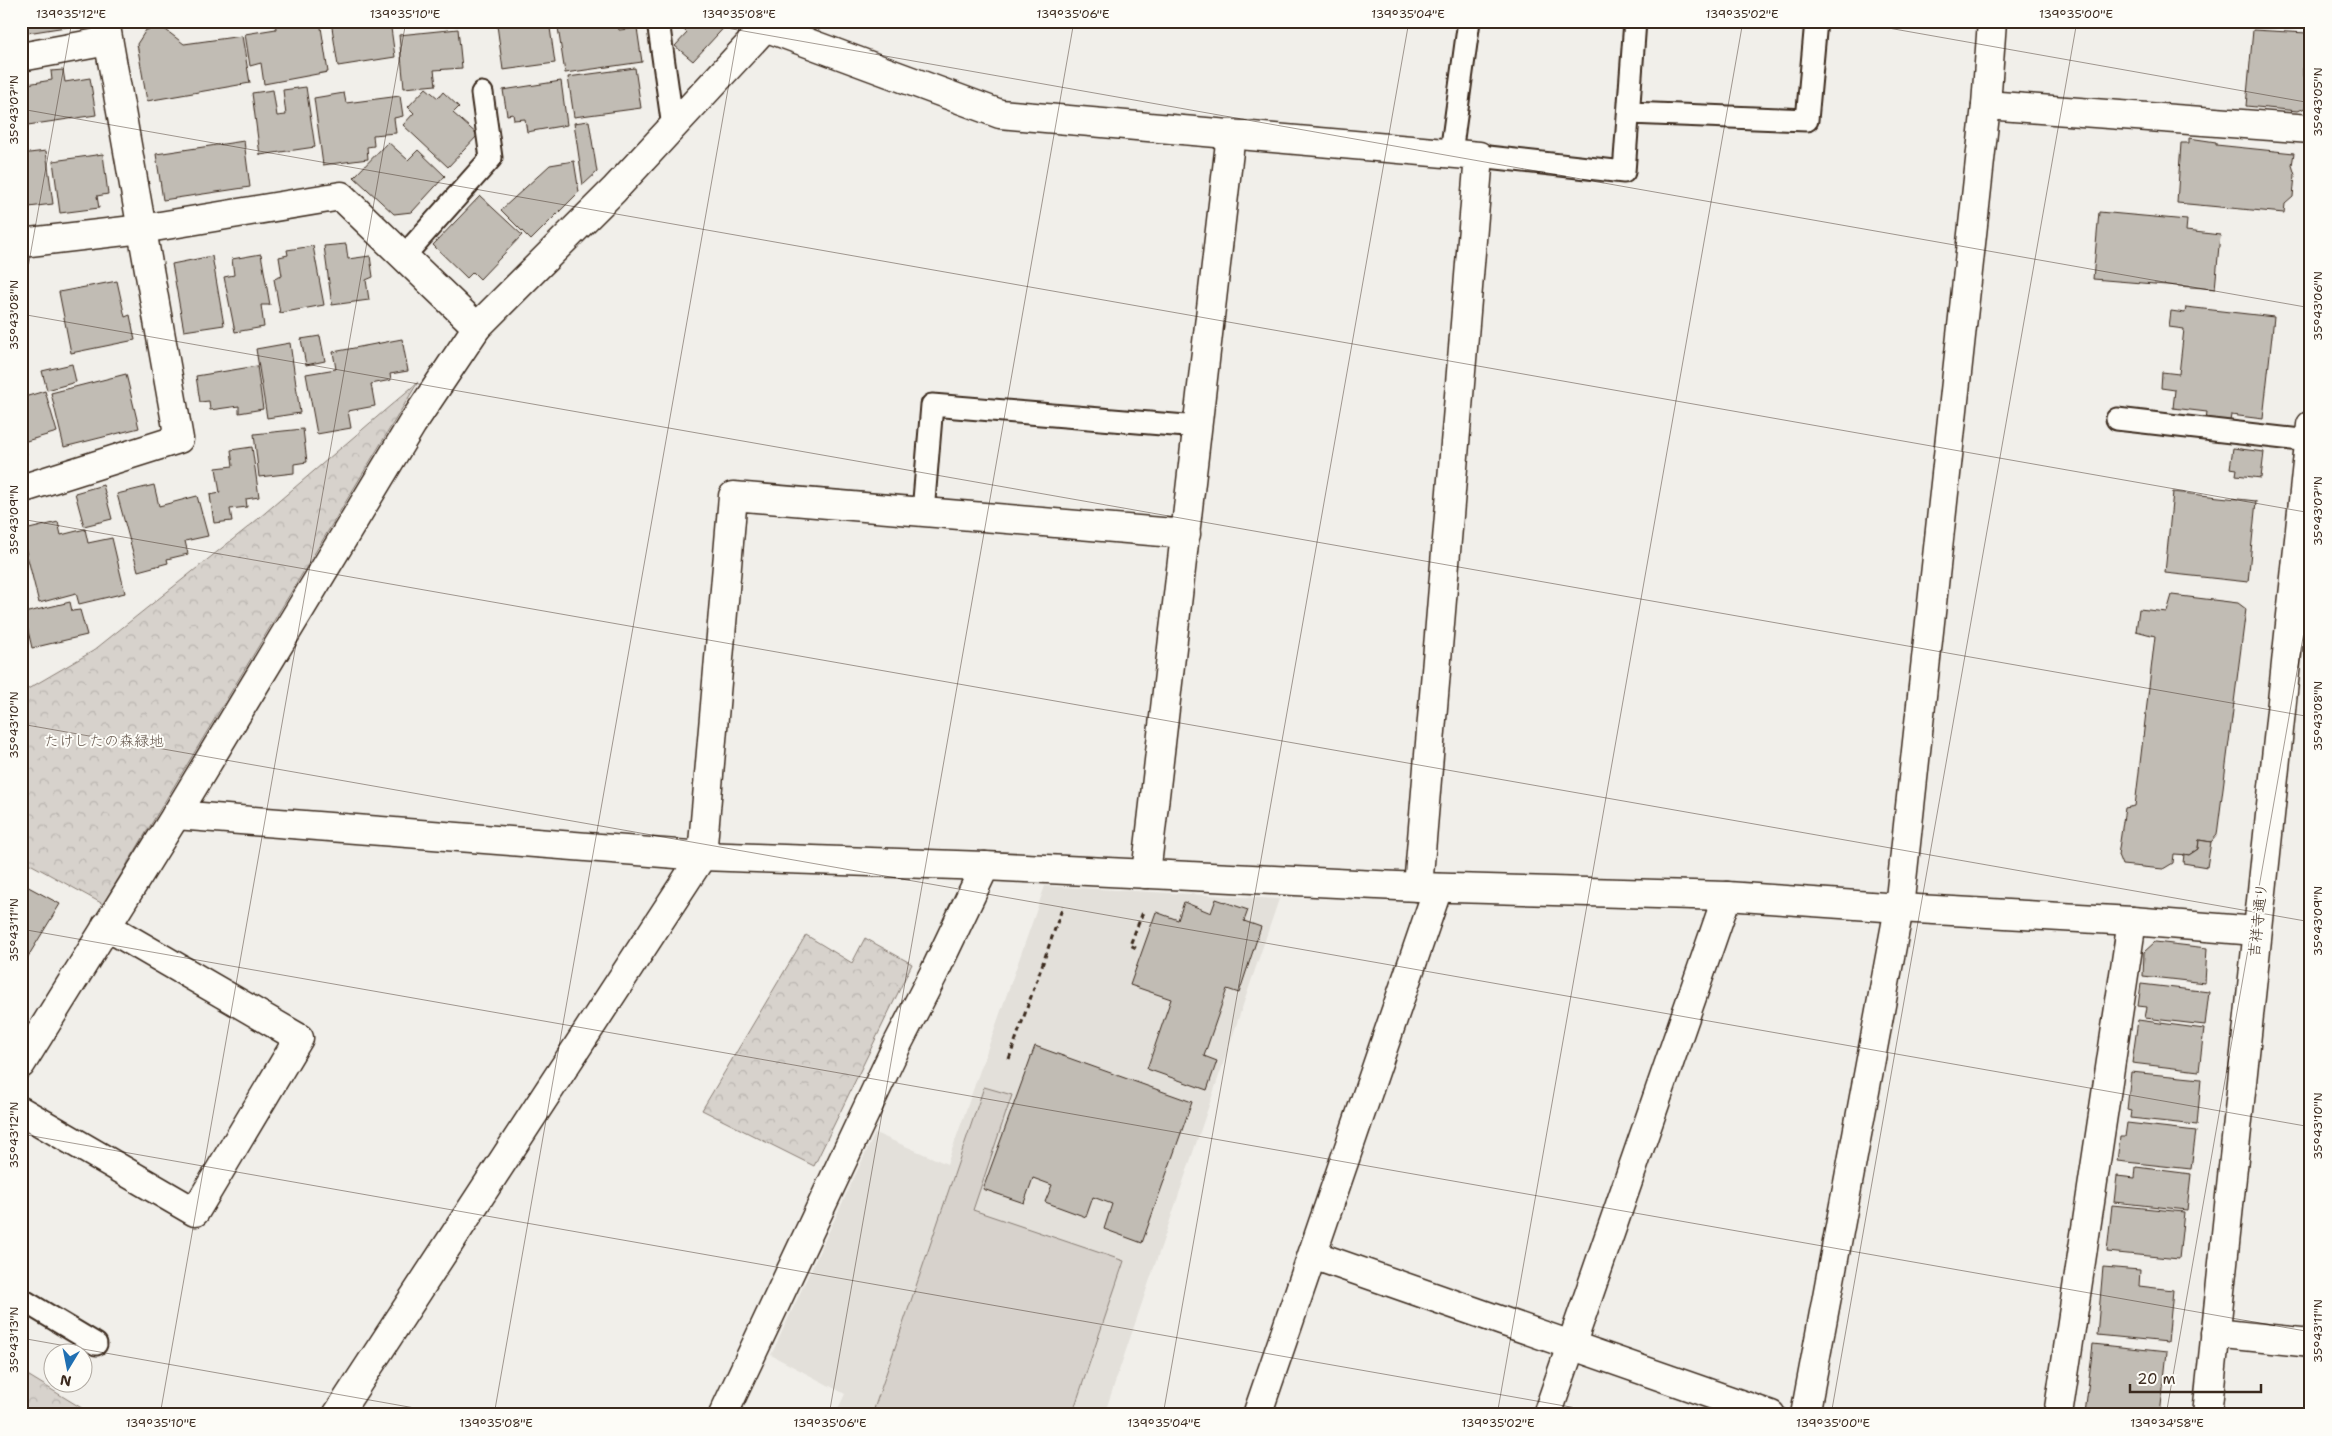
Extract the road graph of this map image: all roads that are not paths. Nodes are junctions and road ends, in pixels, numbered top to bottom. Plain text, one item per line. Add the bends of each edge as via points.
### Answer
1 (658, 21) edge
2 (1469, 21) edge
3 (1636, 21) edge
4 (1816, 21) edge
5 (1992, 21) edge
6 (768, 24) edge
7 (106, 31) edge
8 (21, 57) edge
9 (482, 93) dead end
10 (1986, 105) junction
11 (1629, 112) junction
12 (672, 127) junction
13 (2311, 129) edge
14 (1231, 134) junction
15 (1451, 153) junction
16 (1479, 156) junction
17 (142, 229) junction
18 (21, 243) edge
19 (404, 256) junction
20 (477, 327) junction
21 (2117, 419) dead end
22 (1198, 427) junction
23 (2310, 433) edge
24 (21, 489) edge
25 (924, 512) junction
26 (1186, 534) junction
27 (176, 815) junction
28 (702, 856) junction
29 (985, 866) junction
30 (1146, 874) junction
31 (1428, 887) junction
32 (1727, 896) junction
33 (1899, 908) junction
34 (2132, 921) junction
35 (106, 926) junction
36 (2256, 932) junction
37 (21, 1064) edge
38 (21, 1111) edge
39 (1313, 1255) junction
40 (21, 1298) edge
41 (2216, 1333) junction
42 (2311, 1343) edge
43 (96, 1344) dead end
44 (1572, 1344) junction
45 (338, 1415) edge
46 (724, 1415) edge
47 (1257, 1415) edge
48 (1547, 1415) edge
49 (1771, 1415) edge
50 (1805, 1415) edge
51 (2058, 1415) edge
52 (2207, 1415) edge

1 - 12 lane
2 - 15 lane
3 - 11 lane
4 - 11 lane via 1807,120
5 - 10 street
6 - 12 street
6 - 14 street via 1000,114
7 - 8 street
7 - 17 street
9 - 19 lane via 491,158
10 - 13 street
10 - 33 street
11 - 16 lane via 1624,172
12 - 20 street
14 - 15 street
14 - 22 street
15 - 16 street
16 - 31 street
17 - 18 street
17 - 19 street via 341,196
17 - 24 street via 179,439
19 - 20 street
20 - 27 street via 412,424
21 - 23 lane
22 - 25 lane via 932,405
22 - 26 street
23 - 36 street, 吉祥寺通り
25 - 26 street
25 - 28 street via 733,496
26 - 30 street
27 - 28 street
27 - 35 street
28 - 29 street
28 - 45 street
29 - 30 street
29 - 46 street via 897,1045
30 - 31 street
31 - 32 street
31 - 39 street
32 - 33 street
32 - 44 street
33 - 34 street
33 - 50 street
34 - 36 street
34 - 51 street
35 - 37 street
35 - 38 street via 300,1038 195,1212
36 - 41 street, 吉祥寺通り
39 - 44 street
39 - 47 street
40 - 43 lane
41 - 42 street
41 - 52 street, 吉祥寺通り
44 - 48 street
44 - 49 street

